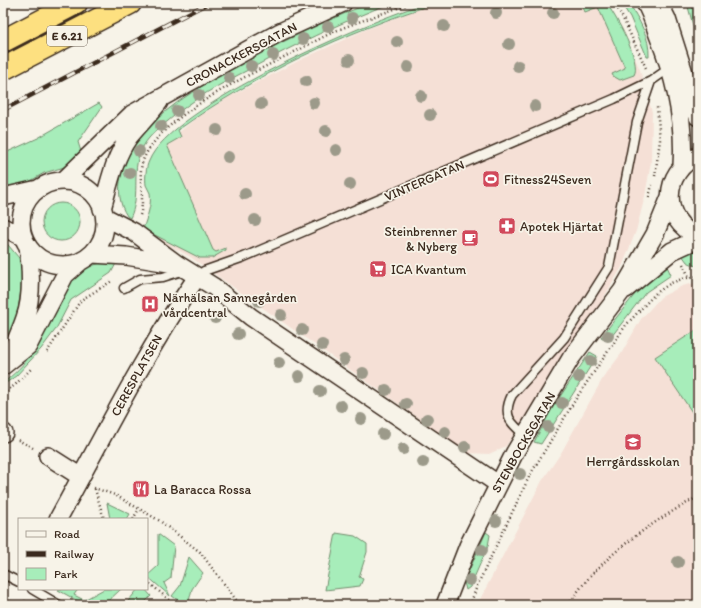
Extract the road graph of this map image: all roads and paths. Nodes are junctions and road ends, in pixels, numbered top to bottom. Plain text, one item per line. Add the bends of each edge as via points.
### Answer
1 (76, 3) edge
2 (130, 3) edge
3 (343, 3) edge
4 (411, 3) edge
5 (613, 3) edge
6 (645, 3) edge
7 (659, 3) edge
8 (3, 41) edge
9 (677, 67) junction
10 (3, 69) edge
11 (651, 81) junction
12 (162, 97) junction
13 (698, 117) edge
14 (698, 156) edge
15 (682, 165) junction
16 (63, 181) junction
17 (38, 189) junction
18 (3, 197) edge
19 (670, 197) junction
20 (648, 202) dead end
21 (104, 213) junction
22 (3, 227) edge
23 (134, 232) junction
24 (698, 238) edge
25 (26, 242) junction
26 (672, 251) junction
27 (126, 256) junction
28 (86, 258) junction
29 (187, 270) junction
30 (698, 276) edge
31 (689, 277) junction
32 (124, 288) dead end
33 (622, 291) junction
34 (46, 354) dead end
35 (5, 364) edge
36 (35, 364) dead end
37 (3, 394) edge
38 (4, 432) edge
39 (526, 436) junction
40 (48, 456) joint
41 (80, 479) junction
42 (498, 484) junction
43 (95, 488) junction
44 (698, 497) edge
45 (139, 509) junction
46 (59, 518) edge
47 (104, 518) edge
48 (134, 518) edge
49 (3, 574) edge
50 (18, 582) edge
51 (148, 582) edge
52 (34, 590) edge
53 (3, 598) edge
54 (541, 602) dead end
55 (18, 605) edge
56 (60, 605) edge
57 (175, 605) edge
58 (240, 605) edge
59 (445, 605) edge
60 (470, 605) edge
61 (546, 605) edge
62 (569, 605) edge

1 - 8 highway, E 6.21
2 - 10 highway, E 6.21
3 - 12 street, CRONACKERSGATAN via 280,32
4 - 23 path via 339,30 229,84 174,123 158,138 143,159 140,168 143,201
5 - 11 path via 620,12
6 - 9 street
7 - 9 street via 667,19
9 - 11 lane, VINTERGATAN
9 - 13 street
9 - 15 street via 684,138
11 - 20 path via 656,98 660,140 657,168
11 - 29 lane, VINTERGATAN via 244,257 204,271
11 - 39 lane via 637,122 609,267 564,338 512,396 507,405 507,415 515,427
12 - 16 street, CRONACKERSGATAN via 132,114
12 - 21 street, CRONACKERSGATAN via 122,149 114,167
14 - 15 street
15 - 19 street, STENBOCKSGATAN via 673,180
16 - 17 street via 47,184
16 - 21 street via 77,184 90,191 100,202
17 - 18 street
17 - 25 street, CRONACKERSGATAN via 28,199 22,212 21,225
19 - 24 street via 673,211 680,223
19 - 33 street, STENBOCKSGATAN via 655,234
21 - 23 street
21 - 28 street, CRONACKERSGATAN via 104,234 99,245
22 - 25 street
23 - 29 street
24 - 26 street, STENBOCKSGATAN
25 - 28 street via 39,258 51,264 63,265
25 - 35 street, CRONACKERSGATAN via 30,265 25,317
26 - 31 path via 686,268
26 - 33 street, STENBOCKSGATAN
27 - 28 street
27 - 29 street
27 - 34 path via 119,275 81,300
28 - 35 street, CRONACKERSGATAN via 65,275 28,346
29 - 32 lane, VINTERGATAN via 163,277 140,279
29 - 41 street, CERESPLATSEN via 167,320
29 - 42 street via 214,287 251,317
30 - 31 path
31 - 60 path via 671,283 648,301 626,325 577,397 530,475
33 - 39 street, STENBOCKSGATAN via 571,358
36 - 37 path
38 - 40 path
39 - 42 street, STENBOCKSGATAN
40 - 41 street
41 - 43 path
41 - 46 street, CERESPLATSEN
42 - 59 street, STENBOCKSGATAN via 468,546
43 - 45 path via 115,495
43 - 47 path
44 - 62 path via 655,522 605,561 576,592
45 - 48 path
45 - 58 path via 160,521 200,552
49 - 50 lane
51 - 57 path
52 - 56 lane
53 - 55 path
54 - 61 path

